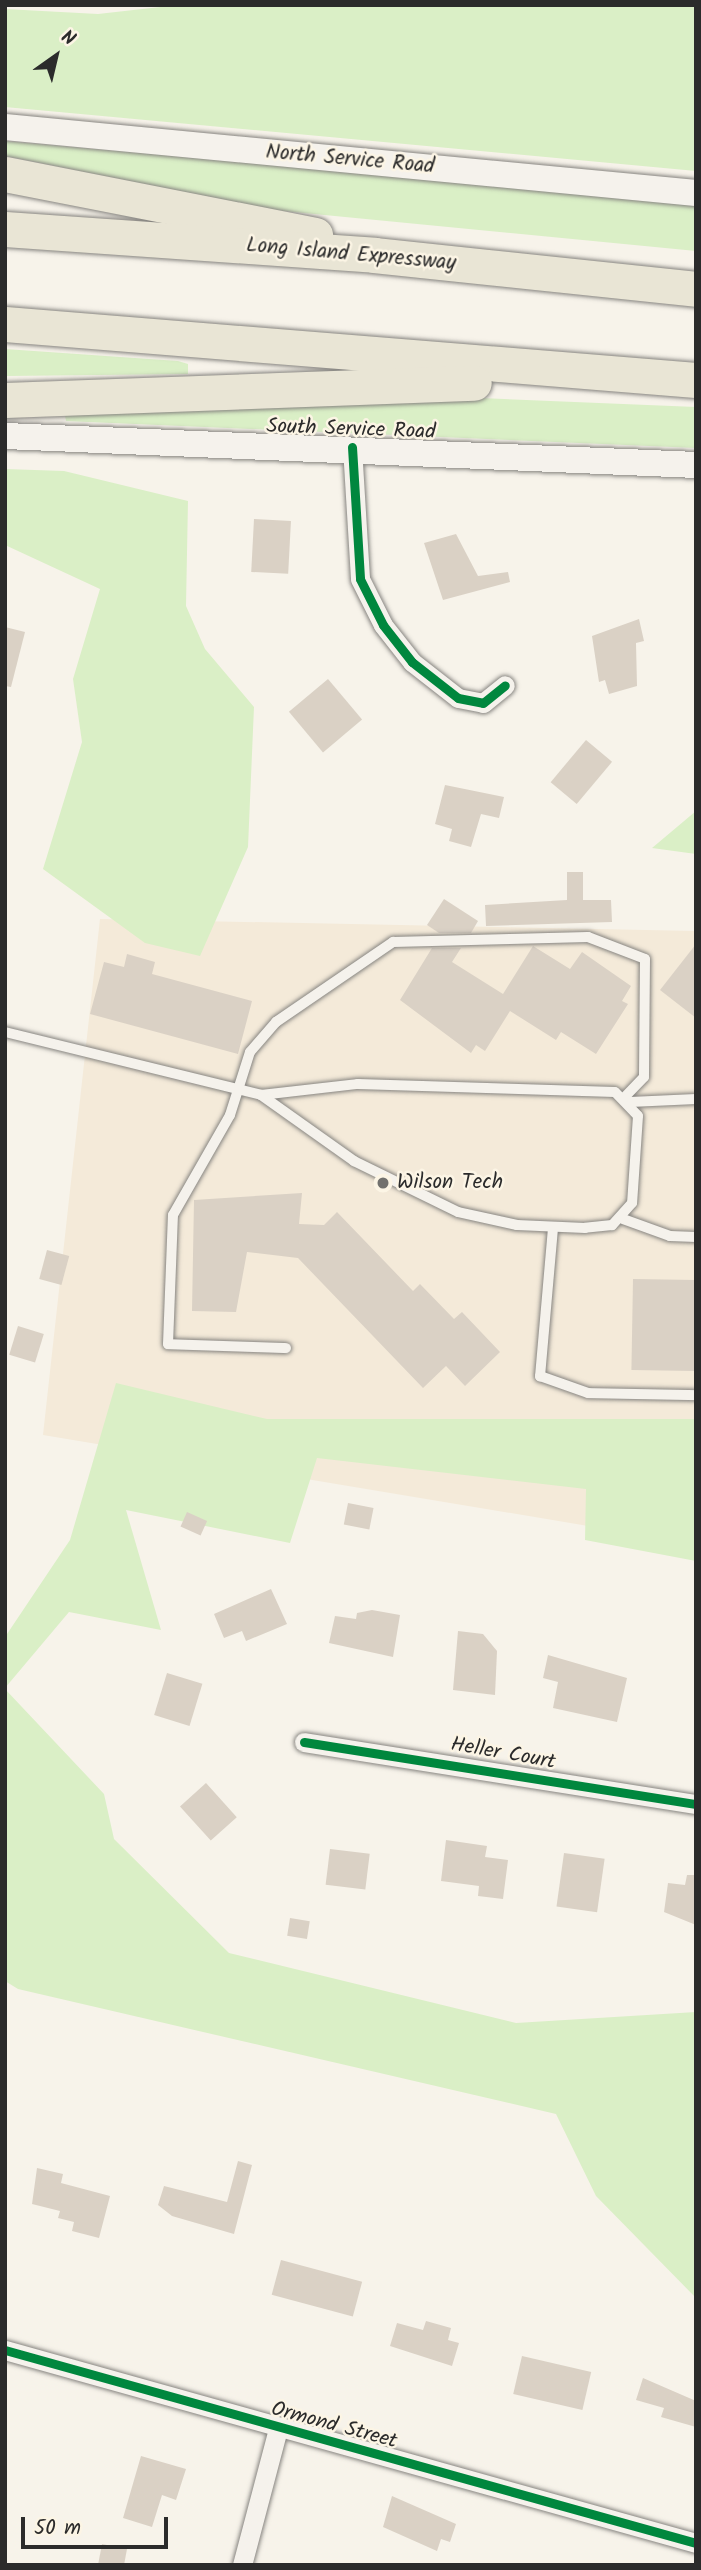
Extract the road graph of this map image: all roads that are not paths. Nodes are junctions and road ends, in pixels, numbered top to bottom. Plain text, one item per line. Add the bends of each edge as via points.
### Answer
1 (5, 127) edge
2 (5, 174) edge
3 (696, 193) edge
4 (5, 229) edge
5 (374, 255) junction
6 (696, 289) edge
7 (5, 324) edge
8 (696, 380) edge
9 (696, 389) edge
10 (5, 400) edge
11 (5, 436) edge
12 (352, 447) junction
13 (696, 465) edge
14 (505, 685) dead end
15 (5, 1032) edge
16 (236, 1090) junction
17 (261, 1095) junction
18 (696, 1099) edge
19 (627, 1100) junction
20 (623, 1219) junction
21 (553, 1228) junction
22 (696, 1237) edge
23 (286, 1348) dead end
24 (696, 1395) edge
25 (304, 1742) dead end
26 (696, 1804) edge
27 (5, 2350) edge
28 (278, 2429) junction
29 (696, 2543) edge
30 (242, 2565) edge

1 - 3 main road, North Service Road
2 - 5 highway via 293,227
4 - 5 highway, Long Island Expressway
5 - 6 highway, Long Island Expressway
7 - 8 highway
9 - 10 highway via 404,382
11 - 12 main road, South Service Road
12 - 13 main road, South Service Road
12 - 14 street via 360,579 383,625 412,662 458,698 483,703
15 - 16 lane
16 - 17 lane
16 - 19 lane via 250,1052 276,1022 393,942 588,937 645,959 644,1077
16 - 23 lane via 230,1115 173,1215 168,1344
17 - 19 lane via 358,1084 597,1088
17 - 21 lane via 354,1161 422,1199 506,1223
18 - 19 lane
19 - 20 lane via 638,1116 635,1184
20 - 21 lane
20 - 22 lane via 670,1236
21 - 24 lane via 540,1376 588,1393
25 - 26 street, Heller Court
27 - 28 street, Ormond Street
28 - 29 street, Ormond Street
28 - 30 street

